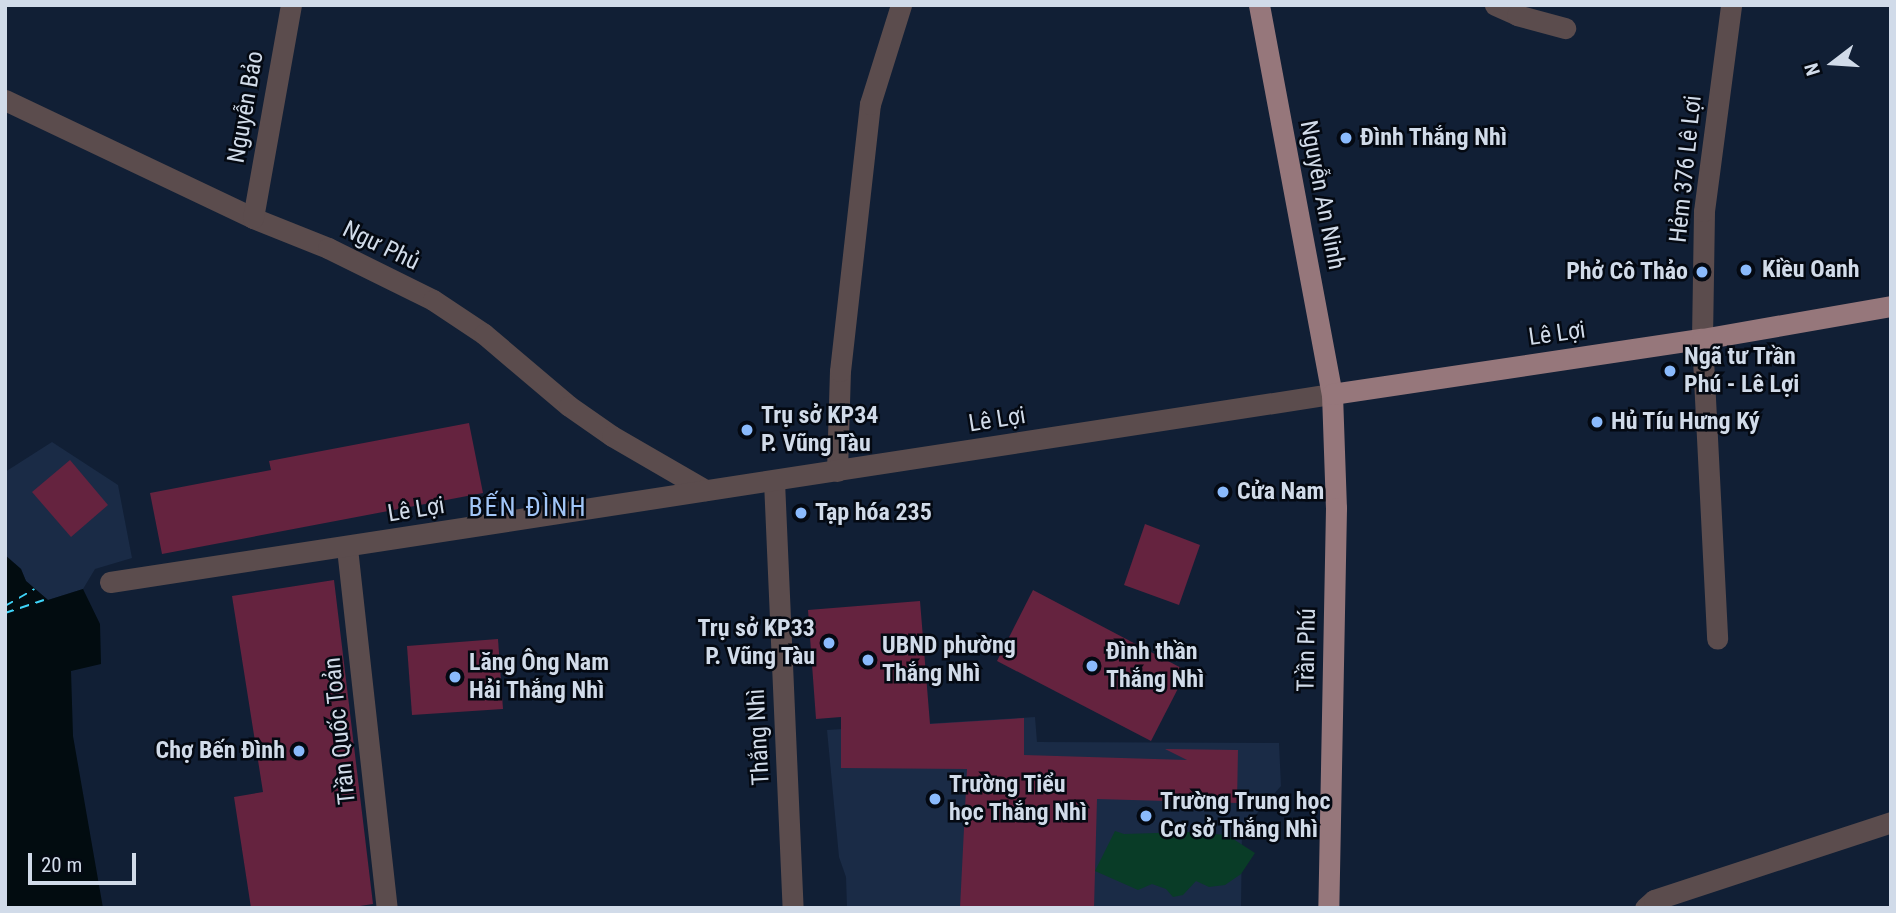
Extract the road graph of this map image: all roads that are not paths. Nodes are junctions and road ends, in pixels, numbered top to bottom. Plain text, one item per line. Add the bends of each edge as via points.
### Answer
1 (291, 5) edge
2 (901, 5) edge
3 (1259, 5) edge
4 (1495, 5) edge
5 (1731, 5) edge
6 (1565, 27) dead end
7 (5, 100) edge
8 (253, 218) junction
9 (1891, 306) edge
10 (1702, 339) junction
11 (1332, 394) junction
12 (836, 471) junction
13 (774, 481) junction
14 (705, 490) junction
15 (347, 548) junction
16 (110, 583) dead end
17 (1717, 639) dead end
18 (1891, 822) edge
19 (387, 908) edge
20 (793, 908) edge
21 (1328, 908) edge
22 (1645, 908) edge

1 - 8 street, Nguyễn Bảo
2 - 12 street via 869,118 840,371
3 - 11 main road, Nguyễn An Ninh
4 - 6 street
5 - 10 street, Hẻm 376 Lê Lợi via 1704,211
7 - 8 street, Ngư Phủ
8 - 14 street, Ngư Phủ via 328,248 433,300 484,334 612,436
9 - 10 main road, Lê Lợi
10 - 11 main road, Lê Lợi
10 - 17 street, Hẻm 376 Lê Lợi
11 - 12 street, Lê Lợi
11 - 21 main road, Trần Phú via 1336,508
12 - 13 street, Lê Lợi
13 - 14 street, Lê Lợi
13 - 20 street, Thắng Nhì
14 - 15 street, Lê Lợi
15 - 16 street, Lê Lợi
15 - 19 street, Trần Quốc Toản
18 - 22 street via 1654,900

